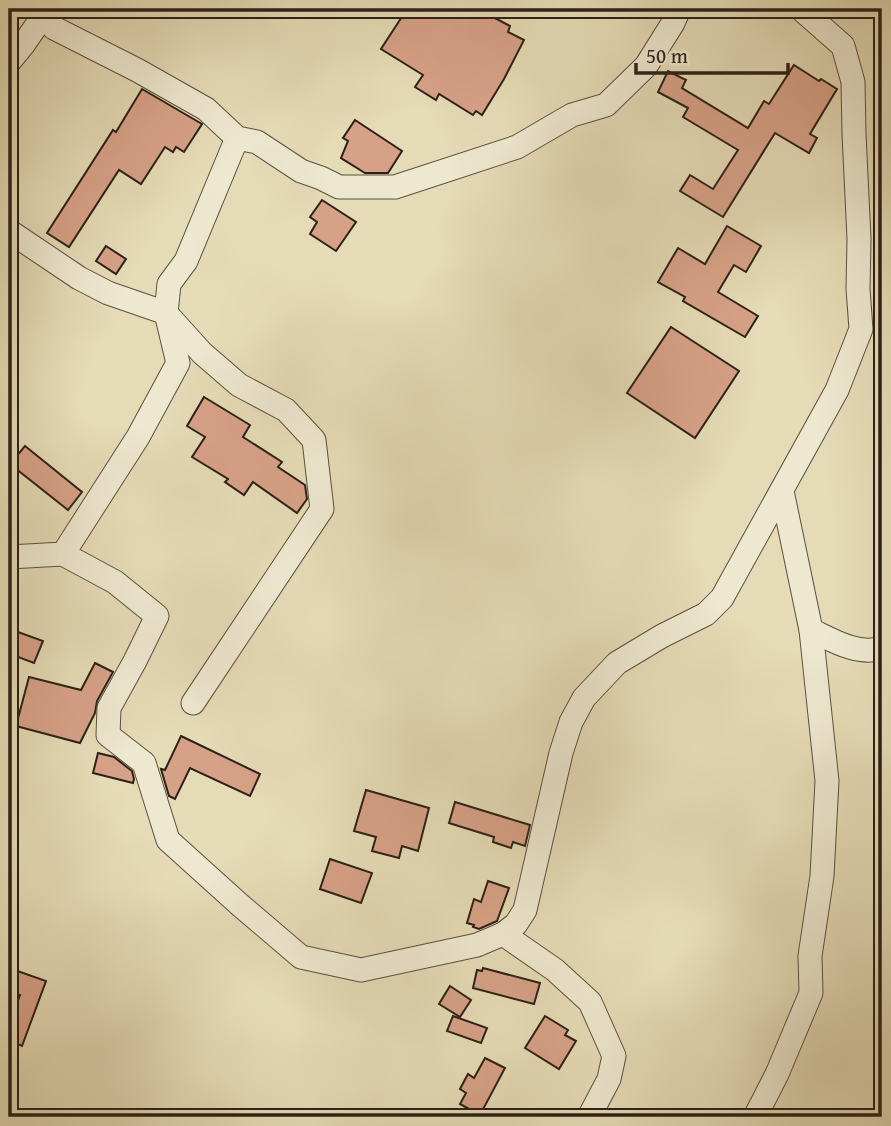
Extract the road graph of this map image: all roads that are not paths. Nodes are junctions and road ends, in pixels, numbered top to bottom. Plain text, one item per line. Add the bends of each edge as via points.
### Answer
1 (48, 9) edge
2 (679, 9) edge
3 (802, 9) edge
4 (9, 62) edge
5 (237, 138) junction
6 (9, 231) edge
7 (166, 313) junction
8 (782, 491) junction
9 (63, 554) junction
10 (9, 557) edge
11 (811, 630) junction
12 (882, 649) edge
13 (193, 703) dead end
14 (503, 934) junction
15 (589, 1117) edge
16 (757, 1117) edge

1 - 4 street
1 - 5 street via 54,28 206,109
2 - 5 street via 646,66 606,105 572,115 517,147 396,187 339,187 301,171 257,142
3 - 8 street via 844,46 853,82 860,329 837,390
5 - 7 street via 186,261 169,284
6 - 7 street via 79,278
7 - 9 street via 177,363 138,437
7 - 13 street via 239,385 286,410 314,440 322,509
8 - 11 street
8 - 14 street via 722,598 706,614 617,663 584,698 570,722 561,753 525,910
9 - 10 street
9 - 14 street via 115,582 157,616 109,708 108,736 144,763 169,840 240,905 301,957 361,970 478,945
11 - 12 street via 849,648
11 - 16 street via 827,781 822,876 810,956 811,993
14 - 15 street via 555,970 590,1002 614,1056 609,1079

